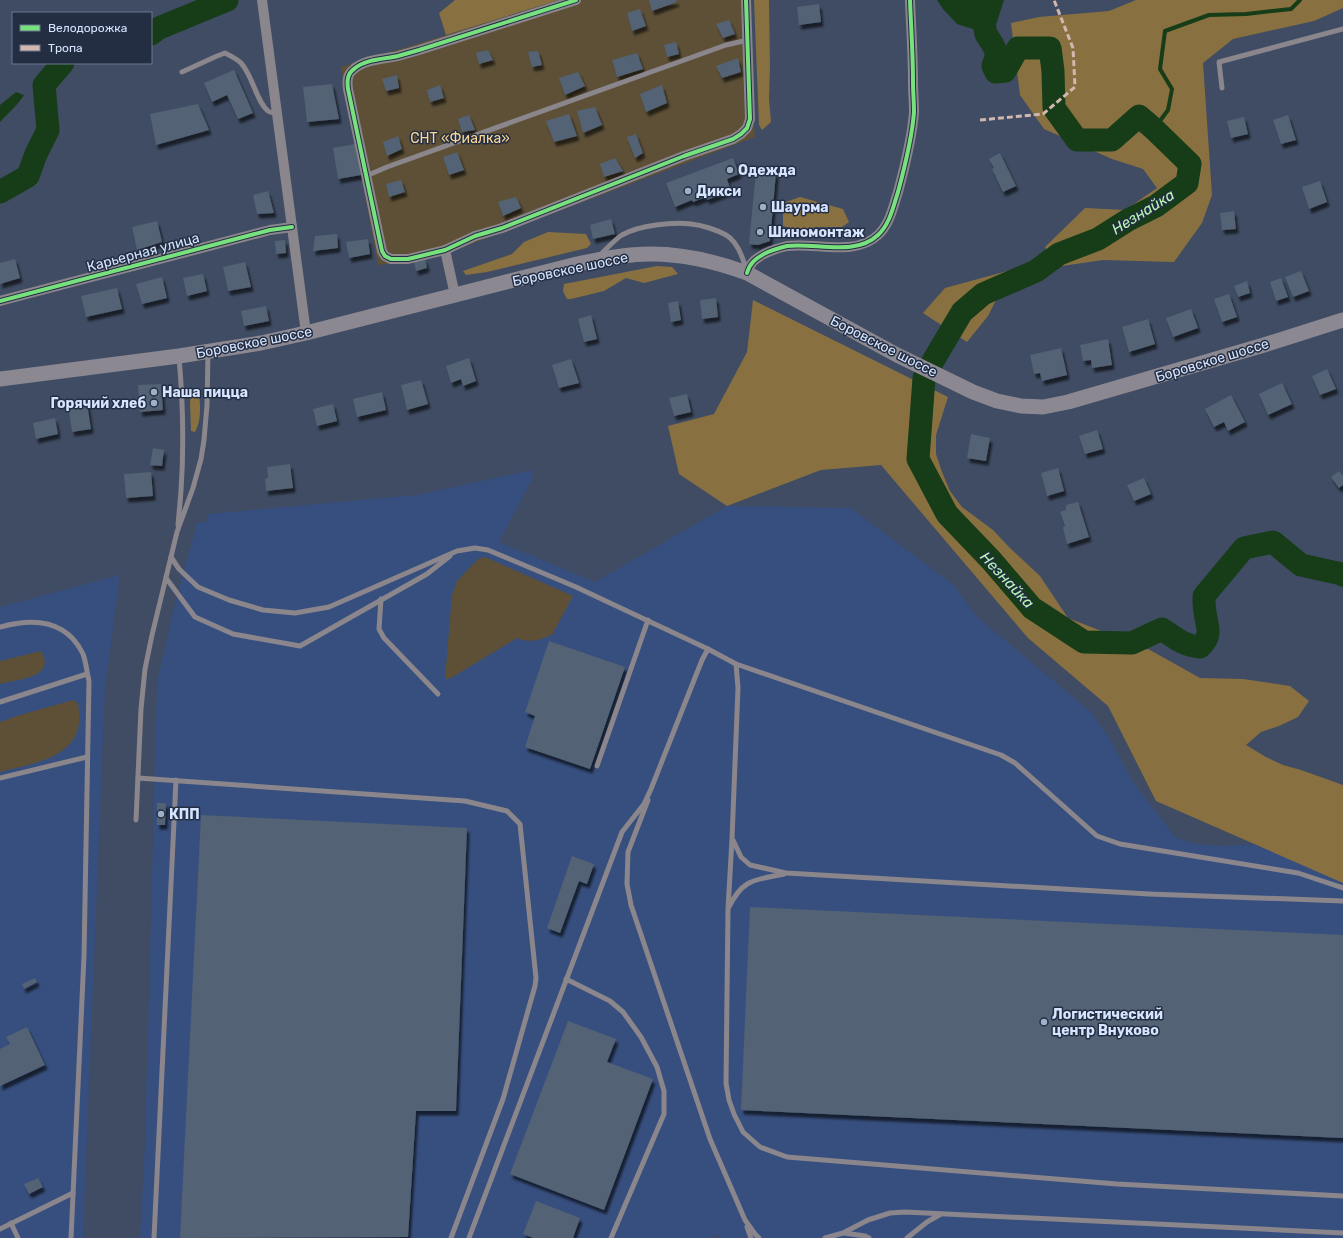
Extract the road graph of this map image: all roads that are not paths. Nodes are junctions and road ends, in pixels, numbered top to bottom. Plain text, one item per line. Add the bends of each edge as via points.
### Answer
1 (262, 0) edge
2 (576, 0) edge
3 (746, 0) edge
4 (910, 0) edge
5 (1343, 29) edge
6 (748, 40) junction
7 (182, 72) dead end
8 (1222, 88) dead end
9 (277, 112) junction
10 (366, 176) junction
11 (292, 227) junction
12 (445, 250) junction
13 (593, 261) junction
14 (747, 273) junction
15 (455, 295) junction
16 (0, 301) edge
17 (1343, 320) edge
18 (306, 332) junction
19 (208, 352) junction
20 (179, 356) junction
21 (0, 379) edge
22 (177, 532) junction
23 (456, 552) junction
24 (171, 557) junction
25 (166, 578) junction
26 (381, 599) junction
27 (648, 620) junction
28 (0, 627) edge
29 (708, 648) junction
30 (736, 664) junction
31 (87, 674) junction
32 (438, 694) dead end
33 (0, 702) edge
34 (88, 757) junction
35 (597, 766) dead end
36 (0, 778) edge
37 (138, 778) junction
38 (176, 780) junction
39 (651, 789) junction
40 (136, 820) dead end
41 (732, 839) junction
42 (786, 873) junction
43 (1343, 888) edge
44 (1343, 901) edge
45 (728, 909) junction
46 (566, 979) junction
47 (73, 1193) junction
48 (1343, 1196) edge
49 (942, 1214) junction
50 (745, 1220) junction
51 (11, 1224) junction
52 (0, 1229) edge
53 (843, 1233) junction
54 (1343, 1233) edge
55 (18, 1238) edge
56 (72, 1238) edge
57 (154, 1238) edge
58 (451, 1238) edge
59 (469, 1238) edge
60 (611, 1238) edge
61 (751, 1238) edge
62 (759, 1238) edge
63 (825, 1238) edge
64 (869, 1238) edge
65 (908, 1238) edge

1 - 9 street
2 - 10 street via 354,68 347,80
3 - 6 street
4 - 14 street via 914,110 901,180 887,223 878,236 857,245 842,248 797,246 776,249 753,261
5 - 8 lane via 1219,62
6 - 10 lane via 726,45
6 - 12 street via 750,119 742,134 502,228 475,236
7 - 9 lane via 225,53 241,63 261,103 268,111
9 - 11 street
10 - 12 street via 385,256 391,259 408,259
11 - 16 street, Карьерная улица via 270,230
11 - 18 street
12 - 15 street
13 - 14 main road, Боровское шоссе via 660,254 695,259
13 - 14 lane via 617,238 631,231 656,226 692,224 727,236 742,256
13 - 15 main road, Боровское шоссе
14 - 17 main road, Боровское шоссе via 897,355 973,392 1009,404 1032,407 1053,405 1167,374
15 - 18 main road, Боровское шоссе
18 - 19 main road, Боровское шоссе
19 - 20 main road, Боровское шоссе
19 - 22 lane via 204,440 198,474
20 - 21 main road, Боровское шоссе
20 - 22 lane via 183,444
22 - 24 lane
23 - 24 lane via 329,607 294,613 263,610 198,587 179,569
23 - 26 lane via 427,574
23 - 27 lane via 475,548 488,550
24 - 25 lane
25 - 26 lane via 195,617 233,634 300,646
25 - 37 lane via 145,669
26 - 32 lane via 379,629 384,638
27 - 29 lane
27 - 35 lane
28 - 31 lane via 36,622 54,625 68,633 83,655
29 - 30 lane
29 - 39 lane
30 - 41 lane via 738,688
30 - 43 lane via 1001,755 1016,764 1097,836 1120,844 1298,873
31 - 33 lane
31 - 34 lane
34 - 36 lane
34 - 47 lane via 84,956
37 - 38 lane
37 - 40 lane
38 - 57 lane
38 - 58 lane via 465,801 507,811 520,824 535,986 502,1099
39 - 46 lane via 644,804 622,832
39 - 50 lane via 628,852 627,884 631,905 710,1139
41 - 42 lane via 740,857 750,865
41 - 45 lane
42 - 44 lane via 1141,893
42 - 45 lane via 749,882 740,889
45 - 48 lane via 726,1083 729,1100 743,1132 760,1147 787,1157 1117,1184
46 - 59 lane
46 - 60 lane via 610,1001 624,1012 654,1061 664,1091 664,1114
47 - 51 lane
47 - 56 lane
49 - 53 lane via 890,1213 868,1220
49 - 54 lane
49 - 65 lane via 927,1222
50 - 61 lane
50 - 62 lane
51 - 52 lane
51 - 55 lane
53 - 63 lane
53 - 64 lane

